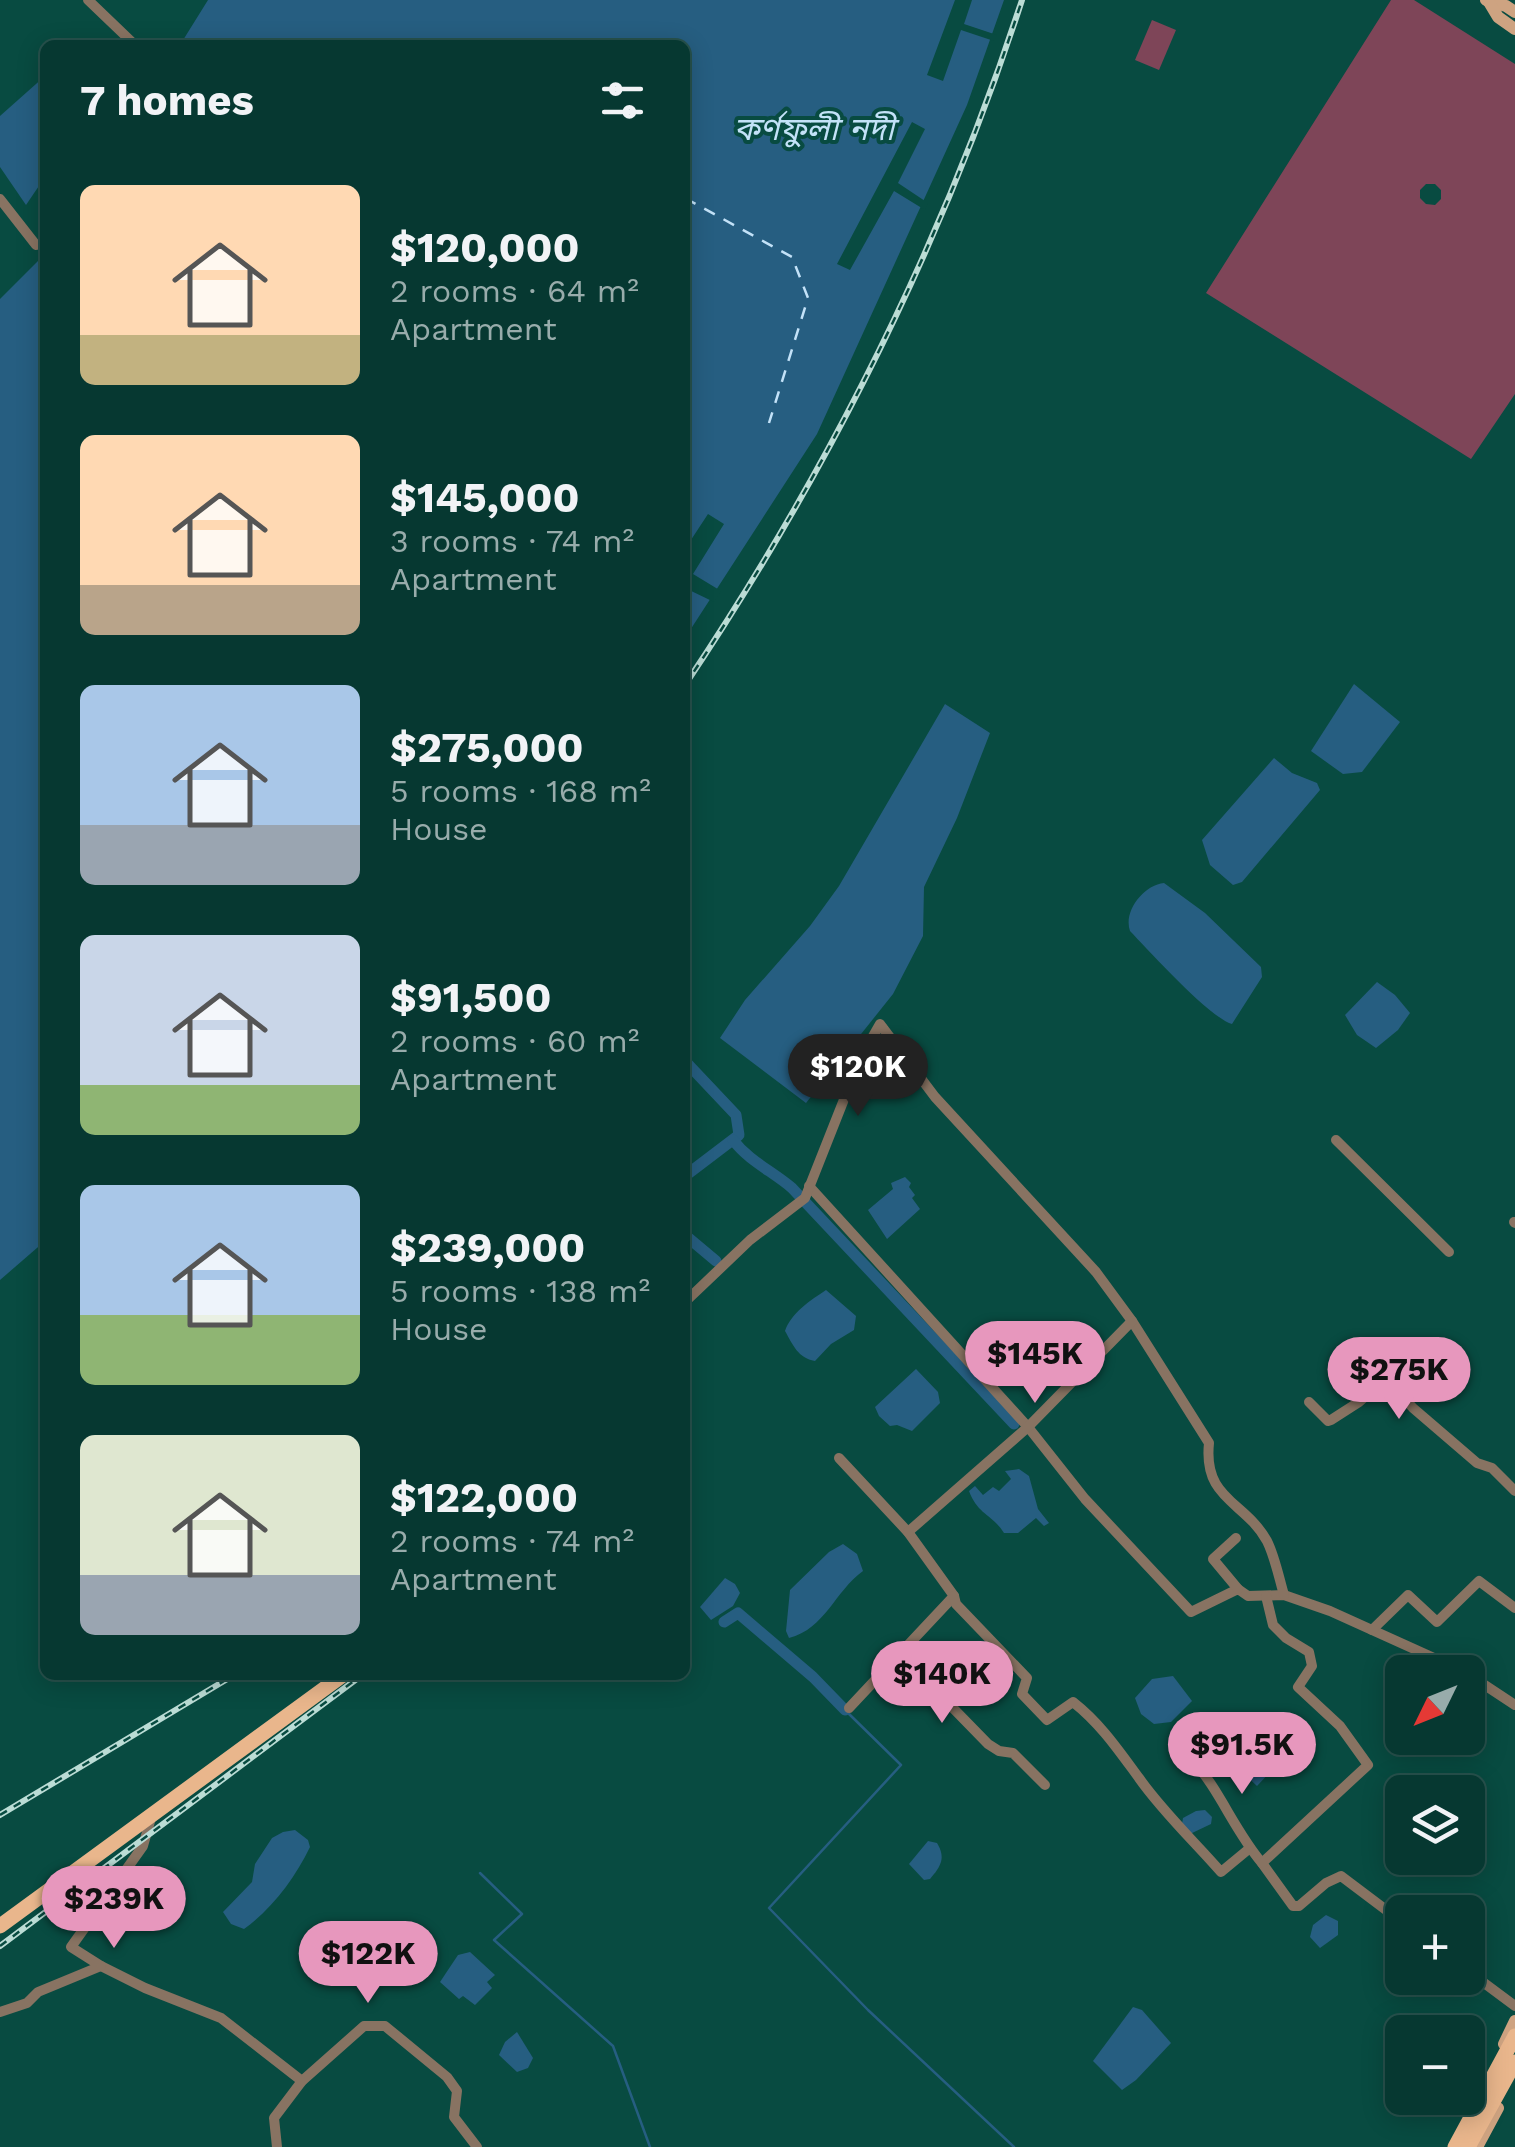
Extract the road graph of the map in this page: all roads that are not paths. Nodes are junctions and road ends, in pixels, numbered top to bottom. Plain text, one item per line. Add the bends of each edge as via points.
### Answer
1 (88, 0) edge
2 (1487, 1) edge
3 (1515, 12) edge
4 (1515, 29) edge
5 (130, 40) edge
6 (0, 199) edge
7 (36, 244) dead end
8 (1336, 1140) dead end
9 (805, 1196) junction
10 (1449, 1252) dead end
11 (690, 1297) edge
12 (1132, 1322) junction
13 (1309, 1402) dead end
14 (1028, 1428) junction
15 (838, 1458) dead end
16 (1515, 1491) edge
17 (908, 1532) junction
18 (1236, 1538) dead end
19 (1238, 1588) junction
20 (1284, 1595) junction
21 (954, 1596) junction
22 (1266, 1596) junction
23 (1515, 1608) edge
24 (1372, 1630) junction
25 (996, 1648) junction
26 (1425, 1655) edge
27 (336, 1680) edge
28 (1485, 1686) edge
29 (1515, 1706) edge
30 (849, 1708) dead end
31 (1191, 1758) dead end
32 (1045, 1785) dead end
33 (150, 1818) junction
34 (1250, 1848) junction
35 (1262, 1863) junction
36 (1385, 1909) edge
37 (0, 1926) edge
38 (101, 1966) junction
39 (1485, 1984) edge
40 (1515, 2006) edge
41 (0, 2012) edge
42 (1515, 2021) edge
43 (1515, 2036) edge
44 (1515, 2062) edge
45 (1515, 2074) edge
46 (302, 2081) junction
47 (277, 2147) edge
48 (477, 2147) edge
49 (1452, 2147) edge
50 (1468, 2147) edge
51 (1477, 2147) edge

1 - 5 street
2 - 3 main road
2 - 4 main road
6 - 7 street
8 - 10 street
9 - 11 street
9 - 12 street via 880,1024 935,1098 1068,1240
9 - 14 street
12 - 14 street
12 - 20 street via 1209,1443 1214,1482 1266,1540
13 - 16 street via 1328,1421 1386,1378
14 - 17 street
14 - 19 street via 1191,1612
15 - 17 street
17 - 21 street
18 - 19 street via 1212,1559
19 - 22 street
20 - 22 street
20 - 24 street
21 - 25 street
21 - 30 street
22 - 35 street via 1273,1625 1309,1652 1312,1666 1298,1686 1328,1712 1368,1765
23 - 24 street via 1479,1581 1437,1622 1408,1595
24 - 26 street
25 - 32 street via 949,1704 988,1744 1013,1754
25 - 34 street via 1027,1678 1022,1694 1048,1720 1074,1702 1083,1710 1221,1872
27 - 33 highway
28 - 29 street
31 - 34 street
33 - 37 highway
33 - 38 street via 144,1846 71,1947
34 - 35 street
35 - 36 street via 1293,1906 1341,1876
38 - 41 street
38 - 46 street via 222,2018
39 - 40 street
42 - 49 main road
43 - 49 highway
44 - 50 highway
45 - 51 main road
46 - 47 street via 274,2118
46 - 48 street via 364,2026 384,2026 447,2077 457,2091 454,2116

